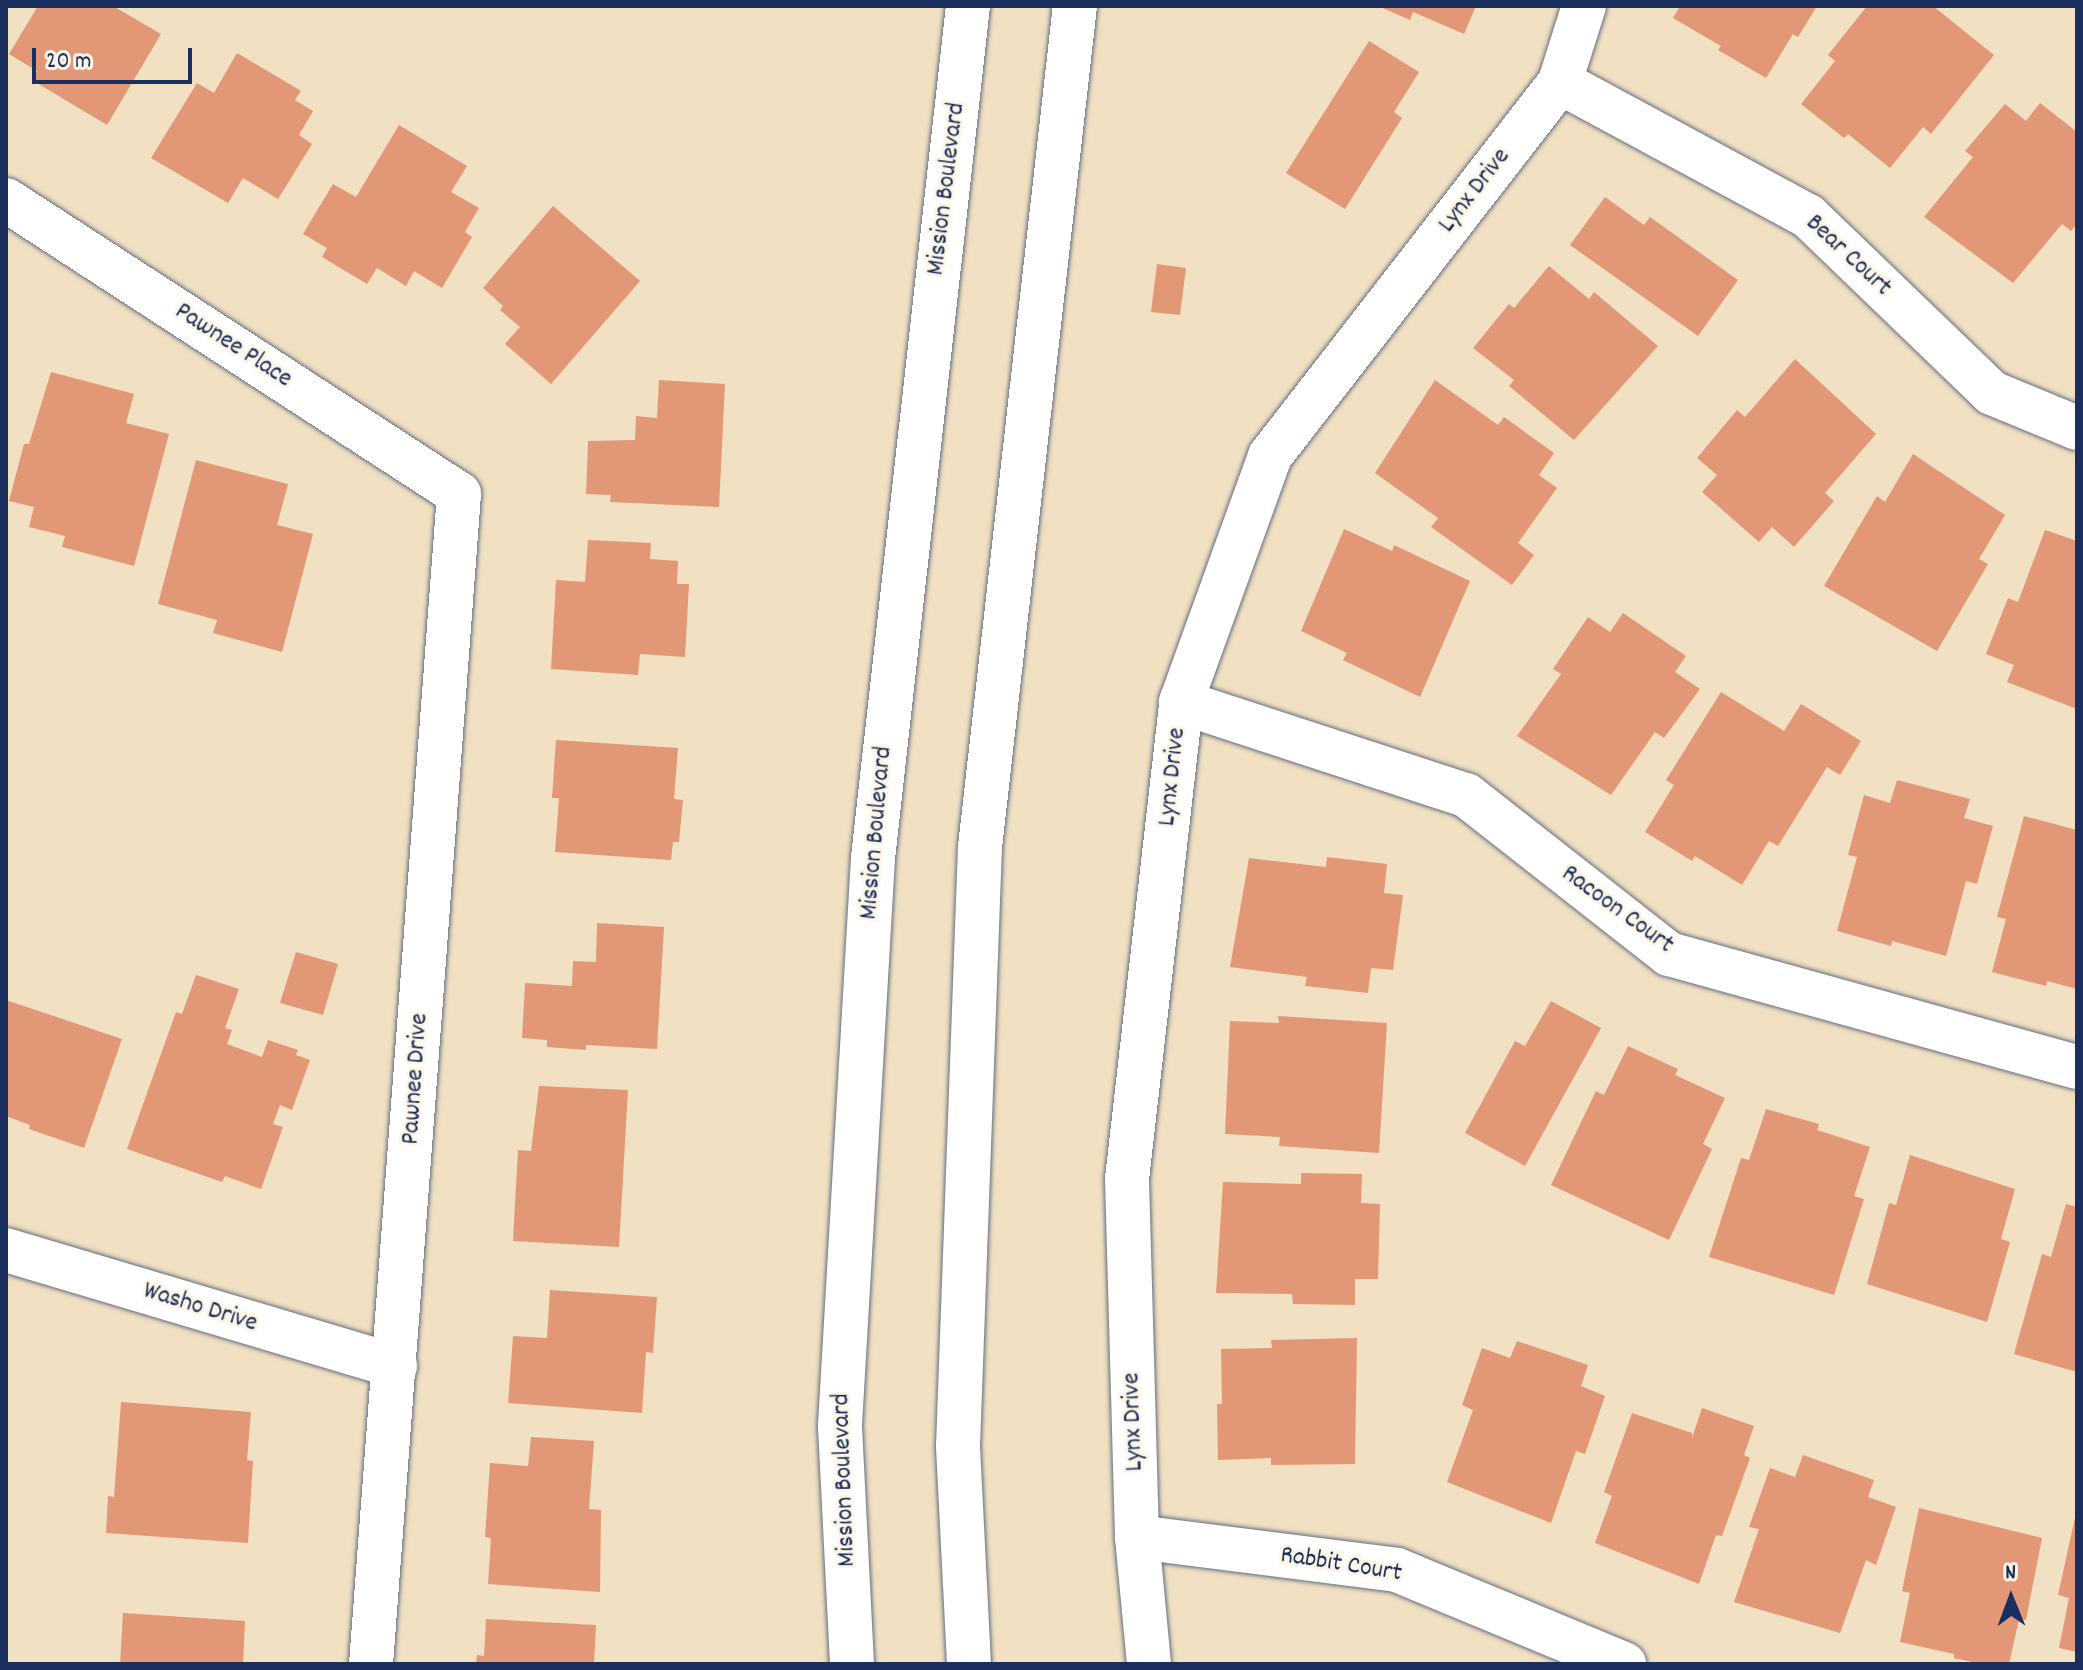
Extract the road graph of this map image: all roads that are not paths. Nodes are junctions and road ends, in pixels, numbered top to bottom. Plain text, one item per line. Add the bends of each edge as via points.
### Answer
1 (968, 6) edge
2 (1075, 6) edge
3 (1584, 6) edge
4 (1560, 82) junction
5 (6, 200) edge
6 (2077, 428) edge
7 (459, 494) joint
8 (1181, 702) junction
9 (2077, 1067) edge
10 (6, 1250) edge
11 (395, 1366) junction
12 (1137, 1537) junction
13 (371, 1664) edge
14 (852, 1664) edge
15 (969, 1664) edge
16 (1149, 1664) edge
17 (1624, 1664) edge

1 - 14 street, Mission Boulevard via 873,858 840,1425
2 - 15 street via 980,847 958,1446
3 - 4 street, Lynx Drive
4 - 6 street, Bear Court via 1808,216 1992,393
4 - 8 street, Lynx Drive via 1270,456
5 - 7 street, Pawnee Place
7 - 11 street, Pawnee Drive
8 - 9 street, Racoon Court via 1466,795 1669,954
8 - 12 street, Lynx Drive via 1127,1179
10 - 11 street, Washo Drive
11 - 13 street, Pawnee Drive
12 - 16 street, Lynx Drive
12 - 17 street, Rabbit Court via 1397,1570

